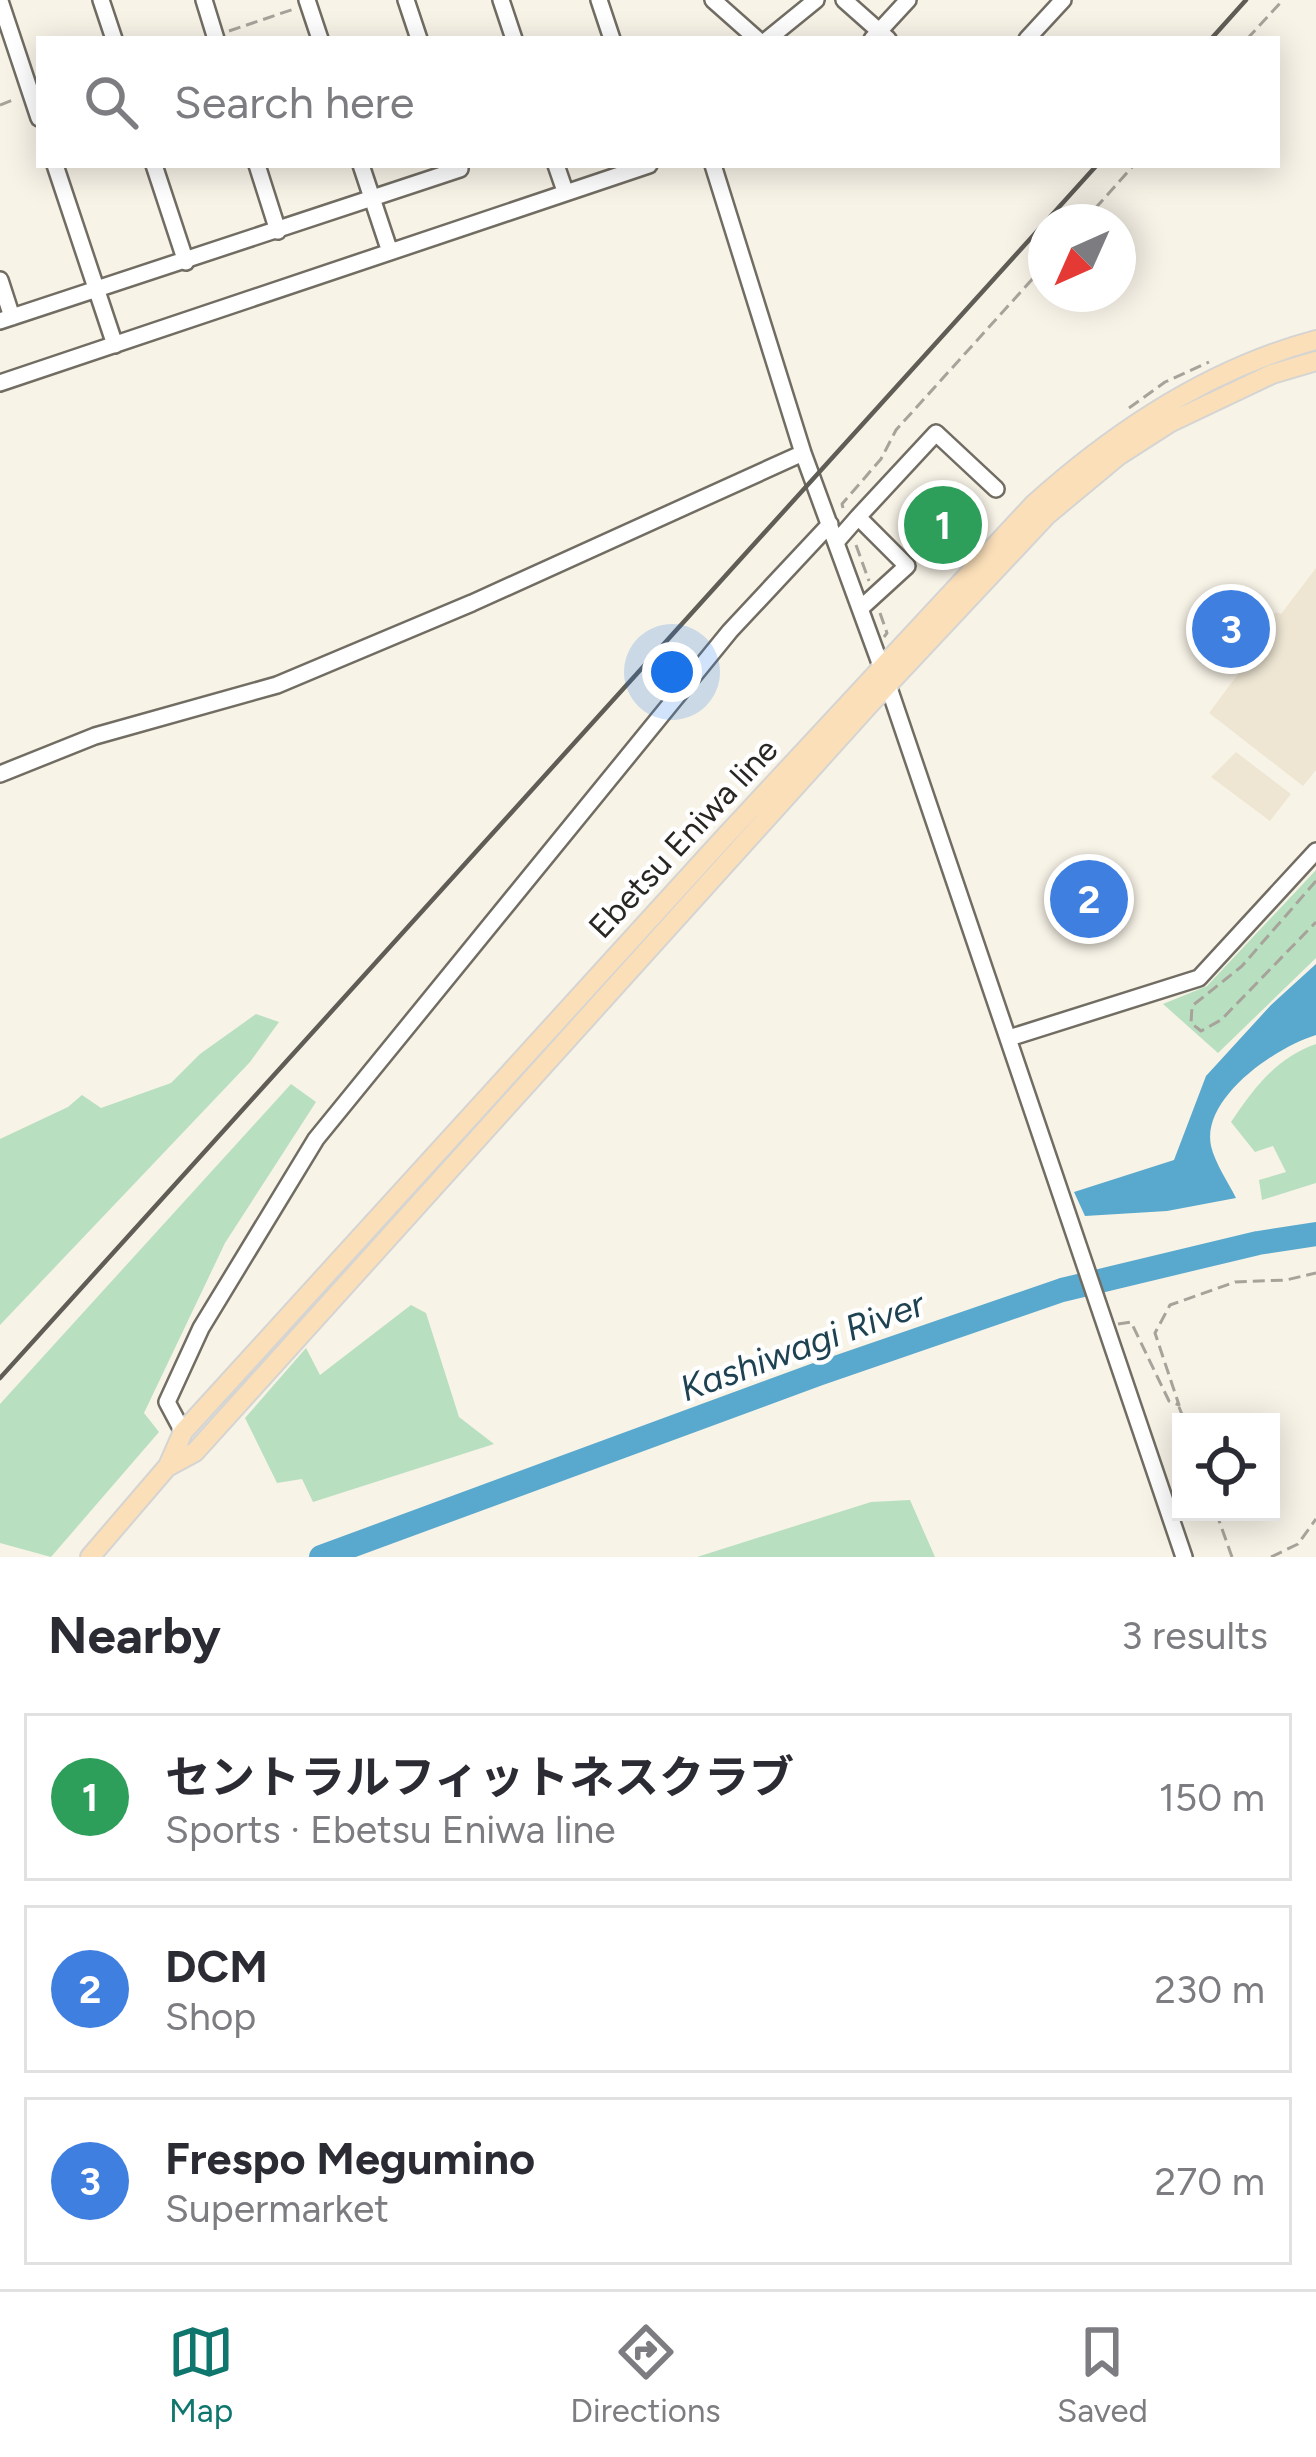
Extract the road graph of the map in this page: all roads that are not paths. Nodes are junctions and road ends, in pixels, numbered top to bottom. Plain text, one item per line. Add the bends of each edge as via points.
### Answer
1 (101, 0) edge
2 (204, 0) edge
3 (406, 0) edge
4 (501, 0) edge
5 (599, 0) edge
6 (713, 0) edge
7 (816, 0) edge
8 (844, 0) edge
9 (908, 0) edge
10 (1063, 0) edge
11 (0, 1) edge
12 (308, 2) edge
13 (113, 36) edge
14 (215, 36) edge
15 (319, 36) edge
16 (417, 36) edge
17 (513, 36) edge
18 (611, 36) edge
19 (754, 36) edge
20 (772, 36) edge
21 (880, 36) edge
22 (1030, 36) edge
23 (36, 109) edge
24 (56, 168) edge
25 (155, 168) edge
26 (258, 168) edge
27 (362, 168) edge
28 (460, 168) edge
29 (557, 168) edge
30 (639, 168) edge
31 (715, 168) edge
32 (565, 191) junction
33 (372, 200) junction
34 (278, 231) junction
35 (390, 252) junction
36 (185, 262) junction
37 (0, 280) edge
38 (97, 291) junction
39 (6, 319) edge
40 (1316, 340) edge
41 (115, 345) junction
42 (1316, 361) edge
43 (0, 383) edge
44 (803, 454) junction
45 (996, 489) dead end
46 (858, 517) junction
47 (830, 524) junction
48 (837, 541) junction
49 (861, 608) junction
50 (885, 676) junction
51 (0, 774) edge
52 (1316, 851) edge
53 (1009, 1038) junction
54 (183, 1432) junction
55 (168, 1466) junction
56 (90, 1557) edge
57 (1184, 1557) edge

1 - 13 street
2 - 14 street
3 - 16 street
4 - 17 street
5 - 18 street
6 - 19 street
7 - 20 street
8 - 21 street
9 - 21 street
10 - 22 street
11 - 23 street
12 - 15 street
24 - 38 street
25 - 36 street
26 - 34 street
27 - 33 street
28 - 33 street
29 - 32 street
30 - 32 street
31 - 44 street
32 - 35 street
33 - 34 street
33 - 35 street
34 - 36 street
35 - 41 street
36 - 38 street
37 - 39 street
38 - 39 street
38 - 41 street
40 - 50 main road, Ebetsu Eniwa line via 1206,383 1093,454 1033,505
41 - 43 street
42 - 50 main road, Ebetsu Eniwa line via 1171,422 1118,456
44 - 47 street
44 - 51 street via 277,685 94,736
45 - 46 street via 936,433
46 - 48 street
46 - 49 street via 907,566
47 - 48 street
47 - 54 street via 730,632 316,1139 201,1328 167,1402
48 - 49 street
49 - 50 street
50 - 53 street
50 - 54 main road, Ebetsu Eniwa line
50 - 55 main road, Ebetsu Eniwa line via 195,1452
52 - 53 street via 1198,978
53 - 57 street
54 - 55 main road, Ebetsu Eniwa line
55 - 56 main road, Ebetsu Eniwa line

